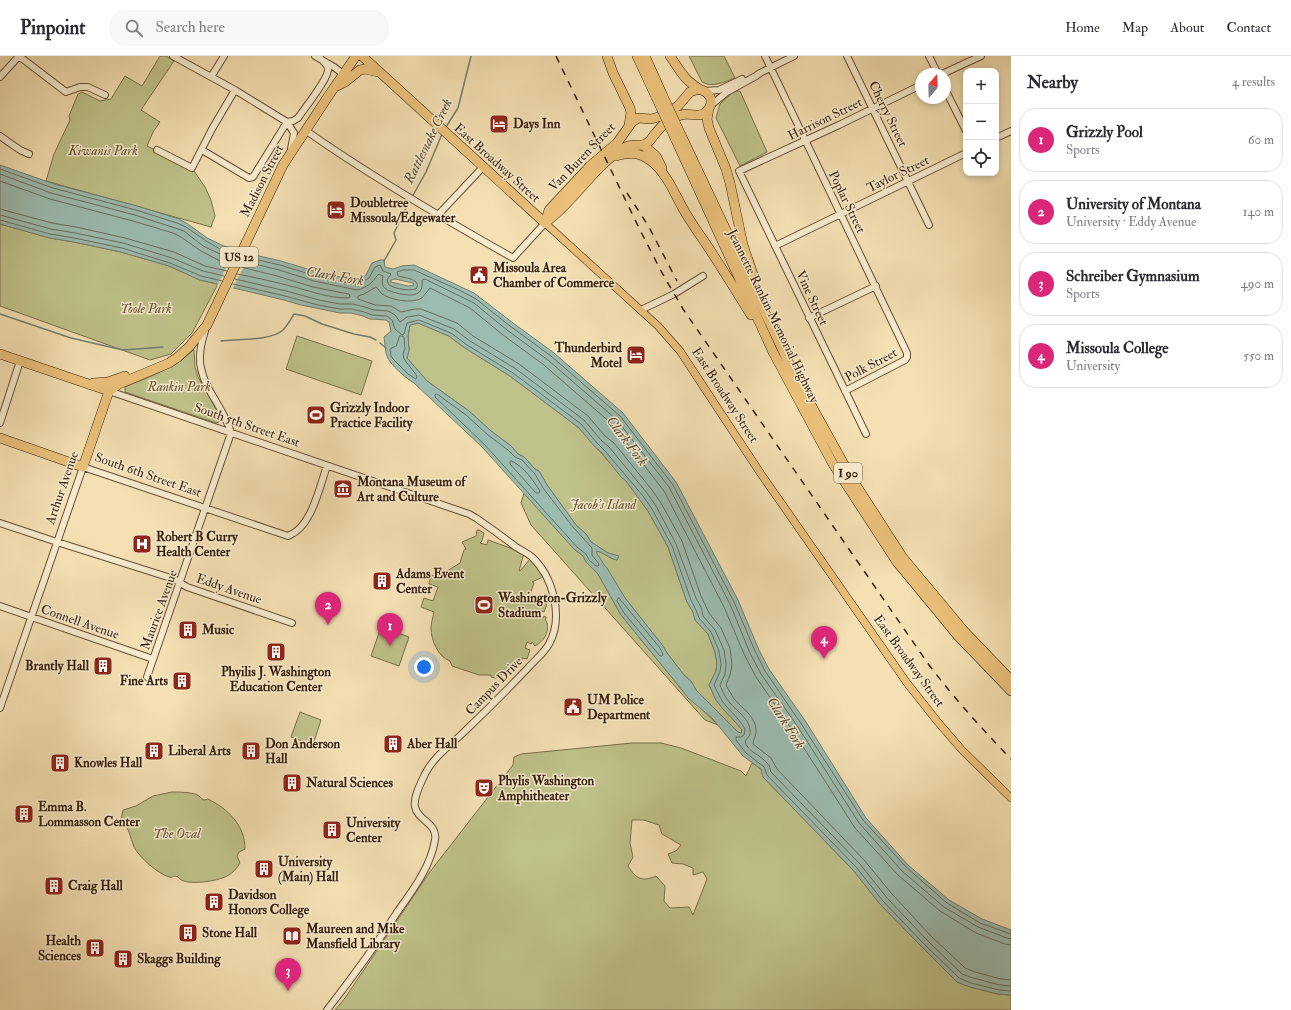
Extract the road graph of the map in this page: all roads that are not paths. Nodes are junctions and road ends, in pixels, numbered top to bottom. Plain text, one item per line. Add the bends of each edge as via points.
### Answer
1 (19, 56) edge
2 (173, 56) edge
3 (224, 56) edge
4 (356, 56) edge
5 (362, 56) edge
6 (607, 56) edge
7 (637, 56) edge
8 (645, 56) edge
9 (670, 56) edge
10 (765, 56) edge
11 (794, 56) edge
12 (847, 56) edge
13 (929, 56) edge
14 (981, 56) edge
15 (318, 58) edge
16 (771, 68) junction
17 (935, 68) edge
18 (951, 70) edge
19 (379, 72) junction
20 (760, 73) junction
21 (343, 74) junction
22 (211, 77) junction
23 (0, 78) edge
24 (334, 87) junction
25 (915, 87) edge
26 (235, 90) junction
27 (703, 90) junction
28 (105, 95) dead end
29 (659, 96) junction
30 (684, 99) junction
31 (951, 101) edge
32 (709, 108) junction
33 (872, 108) junction
34 (690, 114) junction
35 (644, 119) junction
36 (287, 122) junction
37 (963, 125) edge
38 (629, 126) junction
39 (305, 130) junction
40 (1011, 130) edge
41 (0, 136) edge
42 (999, 136) edge
43 (653, 137) junction
44 (678, 137) junction
45 (806, 141) junction
46 (639, 145) junction
47 (157, 150) dead end
48 (202, 150) junction
49 (290, 153) junction
50 (29, 154) dead end
51 (963, 154) edge
52 (613, 156) junction
53 (483, 167) junction
54 (739, 172) joint
55 (908, 180) junction
56 (668, 181) junction
57 (841, 214) junction
58 (438, 215) junction
59 (545, 223) junction
60 (929, 225) dead end
61 (775, 246) junction
62 (703, 276) dead end
63 (876, 286) junction
64 (641, 310) junction
65 (809, 318) junction
66 (207, 325) junction
67 (772, 327) junction
68 (773, 352) junction
69 (0, 354) edge
70 (907, 357) joint
71 (20, 361) junction
72 (169, 362) junction
73 (84, 382) junction
74 (109, 391) junction
75 (844, 391) junction
76 (0, 423) edge
77 (231, 433) junction
78 (866, 434) dead end
79 (0, 438) edge
80 (327, 466) junction
81 (83, 467) junction
82 (205, 508) junction
83 (0, 523) edge
84 (57, 542) junction
85 (180, 582) junction
86 (0, 606) edge
87 (941, 609) junction
88 (31, 617) junction
89 (292, 623) dead end
90 (153, 659) junction
91 (147, 677) dead end
92 (1011, 680) edge
93 (3, 690) edge
94 (1011, 691) edge
95 (0, 708) edge
96 (1011, 798) edge
97 (327, 1010) edge

1 - 23 street
1 - 28 street via 66,92 88,87
2 - 22 street
3 - 22 street
4 - 21 highway, Madison Street / US 12
5 - 19 highway, East Broadway Street
6 - 38 highway via 630,108
7 - 29 highway, Jeannette Rankin Memorial Highway / I 90
8 - 29 highway, Jeannette Rankin Memorial Highway / I 90
9 - 27 highway via 682,76
10 - 16 street, Poplar Street
11 - 16 street
12 - 33 street, Cherry Street
13 - 17 street
14 - 18 street
15 - 21 street
15 - 36 street via 328,68 326,78 298,118
16 - 20 street
16 - 45 street, Poplar Street
19 - 24 highway, US 12 via 360,70
19 - 53 highway, East Broadway Street
20 - 27 street, Van Buren Street via 719,90
20 - 32 street, Van Buren Street via 727,92
21 - 24 highway, Madison Street / US 12
22 - 26 street
24 - 39 highway, Madison Street / US 12
25 - 33 street, Harrison Street
26 - 36 street
26 - 48 street
27 - 30 highway, Van Buren Street via 695,89
27 - 32 highway via 710,98
29 - 44 highway, Jeannette Rankin Memorial Highway / I 90, bridge
30 - 34 highway
30 - 35 highway, Van Buren Street via 662,116
31 - 37 street
32 - 34 highway, Van Buren Street via 701,115
32 - 67 highway via 709,128 726,169 743,245
33 - 45 street, Harrison Street
33 - 55 street, Cherry Street
34 - 43 highway, Van Buren Street via 682,114 669,120
35 - 38 highway, Van Buren Street via 635,120
35 - 43 highway via 653,126
36 - 48 street via 250,178
36 - 49 street via 294,133
38 - 46 highway, Van Buren Street via 629,138
38 - 59 highway, Van Buren Street via 617,143 590,166 549,210
39 - 49 highway, Madison Street / US 12
39 - 58 street
40 - 42 street
41 - 50 street
43 - 46 highway, Van Buren Street via 649,142
44 - 67 highway, Jeannette Rankin Memorial Highway / I 90
44 - 68 highway, Jeannette Rankin Memorial Highway / I 90
45 - 54 street, Harrison Street
45 - 57 street, Poplar Street
46 - 52 highway, Van Buren Street via 626,146
46 - 56 highway via 656,156
47 - 48 street via 192,168
49 - 66 highway, Madison Street / US 12
51 - 55 street, Taylor Street
52 - 56 highway via 627,153 642,155 653,162
52 - 59 highway, Van Buren Street via 556,215
53 - 58 street
53 - 59 highway, East Broadway Street
54 - 61 street, Vine Street
55 - 57 street, Taylor Street
55 - 60 street, Cherry Street
56 - 68 highway
57 - 61 street, Taylor Street
57 - 63 street, Poplar Street
58 - 59 street via 513,258
59 - 64 main road, East Broadway Street
61 - 65 street, Vine Street
62 - 64 street
63 - 65 street
63 - 70 street, Poplar Street via 907,352
64 - 96 main road, East Broadway Street via 680,351 761,474 907,683 962,750
65 - 75 street, Vine Street
66 - 72 highway, US 12 via 189,347
66 - 77 street, US 12 via 201,346 201,368
67 - 87 highway, Jeannette Rankin Memorial Highway / I 90 via 796,378 852,479 903,558
68 - 87 highway, Jeannette Rankin Memorial Highway / I 90 via 833,464 897,562
69 - 71 highway, South 5th Street East
70 - 75 street, Polk Street
71 - 73 highway, South 5th Street East
71 - 76 street
72 - 73 highway via 108,382
72 - 74 highway, US 12 via 129,379
73 - 74 highway, South 5th Street East
74 - 77 street, South 5th Street East
74 - 81 highway, Arthur Avenue
75 - 78 street, Vine Street
77 - 80 street, South 5th Street East
77 - 82 street, Maurice Avenue
79 - 81 highway, South 6th Street East
80 - 82 street, South 6th Street East via 308,517 300,529 288,536
80 - 97 street, Campus Drive via 458,509 476,518 532,558 549,581 556,616 553,634 545,650 434,760 428,770 415,806 418,814 431,825 436,835 429,860 423,874 384,933
81 - 82 street, South 6th Street East
81 - 84 street, Arthur Avenue
82 - 85 street, Maurice Avenue
83 - 84 street, Eddy Avenue
84 - 85 street, Eddy Avenue
84 - 88 street, Arthur Avenue
85 - 89 street, Eddy Avenue
85 - 90 street, Maurice Avenue
86 - 88 street, Connell Avenue
87 - 92 highway, I 90
87 - 94 highway, I 90 via 958,636
88 - 90 street, Connell Avenue
88 - 93 street, Arthur Avenue
90 - 91 street, Maurice Avenue
93 - 95 street, Arthur Avenue

